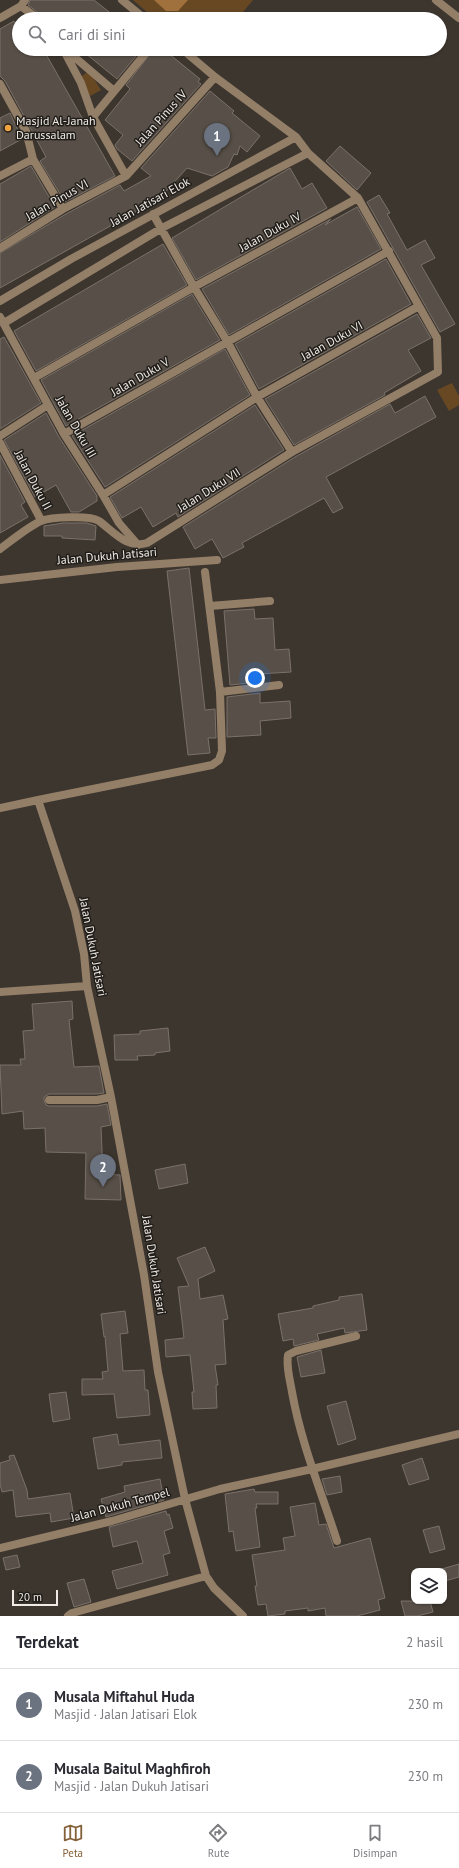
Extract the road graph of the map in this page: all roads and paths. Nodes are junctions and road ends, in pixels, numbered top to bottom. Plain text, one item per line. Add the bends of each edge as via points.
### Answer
1 (122, 0) edge
2 (436, 0) edge
3 (23, 3) edge
4 (31, 12) edge
5 (137, 12) edge
6 (0, 18) edge
7 (459, 18) edge
8 (68, 56) edge
9 (72, 56) edge
10 (143, 56) edge
11 (190, 56) edge
12 (215, 77) junction
13 (0, 84) edge
14 (113, 90) junction
15 (3, 96) edge
16 (93, 117) junction
17 (296, 137) junction
18 (308, 153) junction
19 (33, 160) junction
20 (1, 173) edge
21 (126, 176) junction
22 (358, 198) junction
23 (62, 209) junction
24 (154, 214) junction
25 (162, 228) junction
26 (0, 248) edge
27 (389, 251) junction
28 (194, 287) junction
29 (0, 301) edge
30 (419, 306) junction
31 (2, 320) edge
32 (227, 342) junction
33 (34, 378) junction
34 (257, 397) junction
35 (48, 405) junction
36 (64, 434) junction
37 (0, 436) edge
38 (0, 443) edge
39 (292, 452) junction
40 (103, 495) junction
41 (41, 520) junction
42 (138, 545) junction
43 (0, 549) edge
44 (217, 560) dead end
45 (205, 572) dead end
46 (0, 580) edge
47 (270, 601) dead end
48 (210, 606) junction
49 (279, 685) dead end
50 (220, 692) junction
51 (38, 800) junction
52 (0, 808) edge
53 (87, 986) junction
54 (0, 992) edge
55 (111, 1098) junction
56 (49, 1100) dead end
57 (356, 1336) dead end
58 (459, 1434) edge
59 (312, 1469) junction
60 (185, 1499) junction
61 (337, 1541) dead end
62 (0, 1548) edge
63 (206, 1576) junction
64 (68, 1616) edge
65 (243, 1616) edge

1 - 5 street
2 - 7 street
3 - 4 street
3 - 6 street
8 - 16 street via 81,83
9 - 14 street
10 - 14 street
11 - 12 street
12 - 17 street
12 - 21 street, Jalan Pinus IV
13 - 15 street
14 - 16 street
15 - 19 street via 26,131
16 - 21 street
17 - 18 street
17 - 24 street, Jalan Jatisari Elok
18 - 22 street
18 - 25 street
19 - 20 street
19 - 23 street
21 - 23 street, Jalan Pinus VI
22 - 27 street
22 - 28 street, Jalan Duku IV
23 - 26 street, Jalan Pinus VI
24 - 25 street
24 - 29 street, Jalan Jatisari Elok
25 - 28 street
25 - 31 street
27 - 30 street
27 - 32 street, Jalan Duku V
28 - 32 street
28 - 33 street, Jalan Duku IV
30 - 34 street, Jalan Duku VI
30 - 39 street, Jalan Duku VII via 437,338 438,372
31 - 33 street, Jalan Duku III
32 - 34 street
32 - 36 street, Jalan Duku V
33 - 35 street, Jalan Duku III
34 - 39 street
34 - 40 street, Jalan Duku VI
35 - 36 street, Jalan Duku III
35 - 37 street
36 - 40 street, Jalan Duku III
38 - 41 street, Jalan Duku II
39 - 42 street, Jalan Duku VII via 147,543
40 - 42 street, Jalan Duku III via 118,523
41 - 42 street, Jalan Duku II via 66,517 98,520 121,539
41 - 43 street
44 - 46 street, Jalan Dukuh Jatisari via 117,567
45 - 48 street
47 - 48 street
48 - 50 street
49 - 50 street
50 - 51 street via 222,751 219,760 212,765
51 - 52 street
51 - 53 street, Jalan Dukuh Jatisari via 76,911
53 - 54 street
53 - 55 street, Jalan Dukuh Jatisari
55 - 56 street
55 - 60 street, Jalan Dukuh Jatisari via 144,1275 158,1372
57 - 59 street via 288,1355 287,1364 296,1414
58 - 59 street
59 - 60 street
59 - 61 street
60 - 62 street, Jalan Dukuh Tempel via 112,1521
60 - 63 street, Jalan Dukuh Tempel
63 - 64 street
63 - 65 street, Jalan Dukuh Tempel via 214,1588

